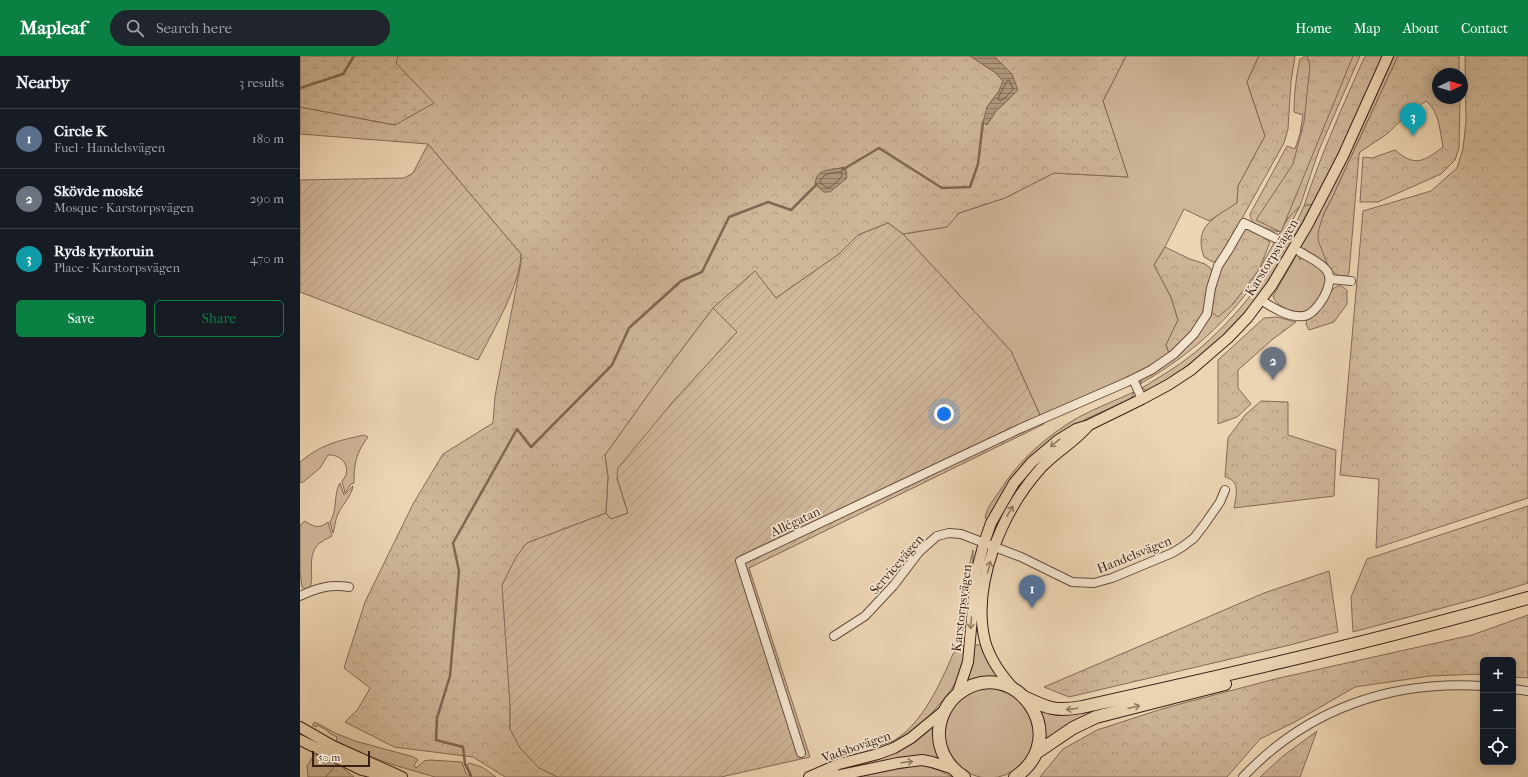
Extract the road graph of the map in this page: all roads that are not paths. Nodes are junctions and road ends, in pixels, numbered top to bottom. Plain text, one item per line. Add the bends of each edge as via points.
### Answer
1 (1388, 56) edge
2 (1275, 238) tunnel mouth
3 (1300, 252) tunnel mouth
4 (1330, 279) junction
5 (1351, 281) dead end
6 (1261, 300) junction
7 (1133, 379) junction
8 (1142, 399) junction
9 (1089, 425) junction
10 (1225, 490) dead end
11 (984, 543) junction
12 (994, 547) junction
13 (349, 587) dead end
14 (300, 590) edge
15 (300, 597) edge
16 (1528, 598) edge
17 (1528, 606) edge
18 (834, 636) dead end
19 (1480, 686) edge
20 (1516, 689) edge
21 (1528, 691) edge
22 (1020, 693) junction
23 (957, 695) junction
24 (944, 710) junction
25 (300, 727) edge
26 (300, 740) edge
27 (801, 753) dead end
28 (1036, 753) junction
29 (954, 769) junction
30 (1019, 775) edge
31 (811, 776) edge
32 (394, 777) edge
33 (402, 777) edge
34 (964, 777) edge
35 (1243, 777) edge

1 - 6 main road, Karstorpsvägen via 1336,170 1304,231
2 - 7 street via 1244,223 1218,266 1207,314 1194,334 1174,354
3 - 4 street via 1323,266
4 - 5 street
4 - 6 street via 1319,304 1308,314 1299,316 1285,313
6 - 8 main road, Karstorpsvägen via 1214,351 1182,376
7 - 8 street
7 - 27 street, Allégatan via 1019,429 740,561
8 - 9 main road, Karstorpsvägen
9 -> 11 main road, Karstorpsvägen via 1076,429 1058,440 1032,462 1002,502
12 -> 9 main road, Karstorpsvägen via 1006,518 1029,483 1053,456 1081,435
10 - 12 street, Handelsvägen via 1220,502 1194,538 1182,547 1147,564 1094,583 1072,582
11 - 12 street, Handelsvägen
11 - 18 street, Servicevägen via 956,533 937,536 865,616
11 -> 23 main road, Karstorpsvägen via 976,573 968,662
22 -> 12 main road, Karstorpsvägen via 1004,677 992,658 983,628 985,583
13 - 15 street via 329,586
14 - 15 street
16 -> 22 highway via 1238,673 1068,710 1052,709
28 -> 17 highway via 1073,728 1096,717
19 - 35 street via 1447,685 1406,689 1341,707 1281,742
20 - 21 street
22 - 23 highway via 1001,684 985,683 970,687
22 - 28 highway via 1038,719 1040,736
23 - 24 highway
24 - 29 highway via 939,728 940,741 943,754
24 - 31 main road, Vadsbovägen via 911,738 894,748 839,764
25 - 33 main road via 333,746
26 - 32 main road via 362,770
28 - 30 highway
31 -> 29 main road, Vadsbovägen via 841,775 922,760
29 - 34 highway

